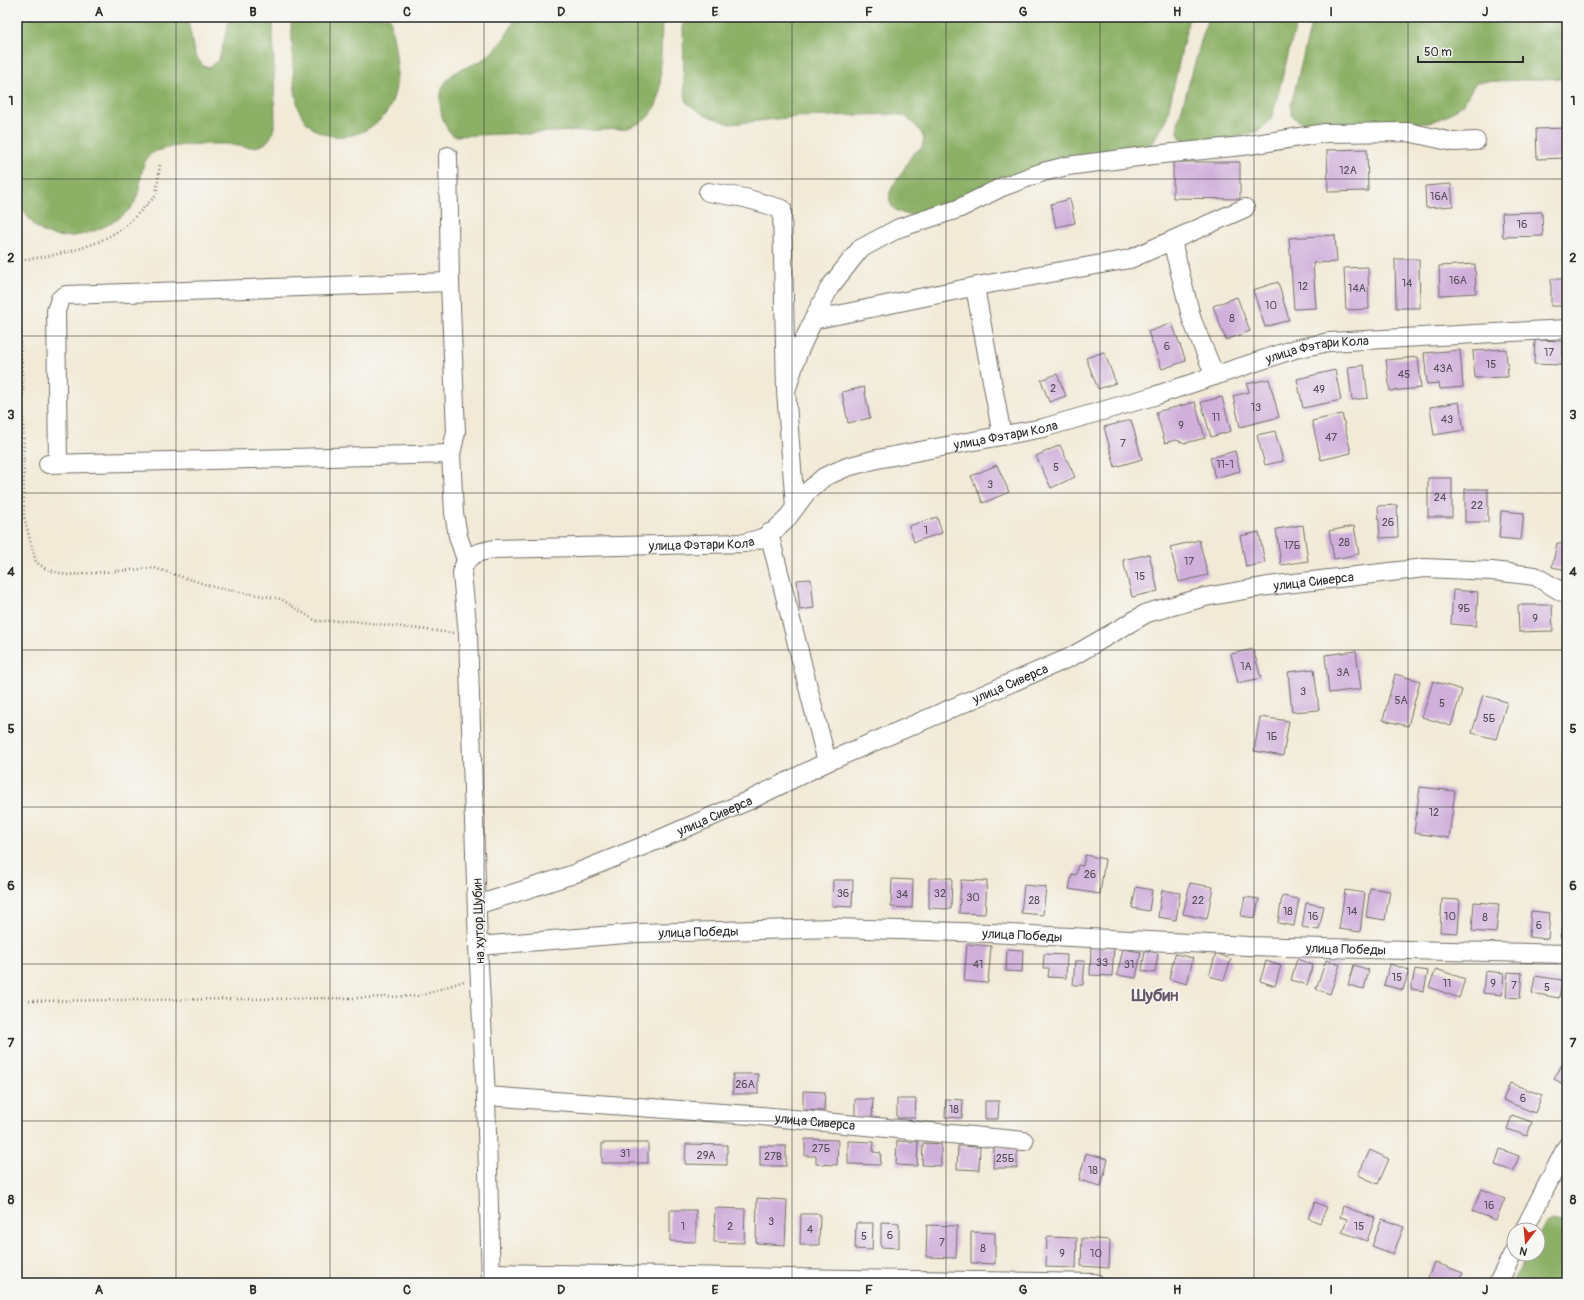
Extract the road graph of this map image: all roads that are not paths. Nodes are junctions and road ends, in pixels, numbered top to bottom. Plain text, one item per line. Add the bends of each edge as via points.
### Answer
1 (1476, 141) dead end
2 (448, 156) dead end
3 (708, 192) dead end
4 (1246, 208) dead end
5 (1172, 241) junction
6 (450, 282) junction
7 (976, 286) junction
8 (813, 320) junction
9 (1567, 329) edge
10 (1215, 376) junction
11 (786, 390) junction
12 (1002, 436) junction
13 (451, 454) junction
14 (795, 507) junction
15 (769, 533) junction
16 (466, 560) junction
17 (1562, 592) dead end
18 (827, 762) junction
19 (477, 905) junction
20 (478, 946) junction
21 (1567, 954) edge
22 (486, 1096) junction
23 (1024, 1141) dead end
24 (1567, 1146) edge
25 (1528, 1222) edge
26 (1508, 1262) edge
27 (491, 1278) edge
28 (1095, 1283) edge
29 (1498, 1283) edge

1 - 8 street via 1453,142 1408,132 1325,133 1243,146 1067,166 1043,172 1002,187 958,209 899,228 860,249 830,287
2 - 6 street
3 - 11 street via 745,198 782,209
4 - 5 street
5 - 7 street via 1130,259
5 - 10 street via 1192,320
6 - 13 street via 456,432
6 - 13 street via 66,295 60,299 56,311 53,464
7 - 8 street
7 - 12 street
8 - 11 street via 798,353
9 - 10 street, улица Фэтари Кола via 1329,342 1295,349
10 - 12 street, улица Фэтари Кола via 1043,428
11 - 14 street
12 - 14 street, улица Фэтари Кола via 847,467 824,477
13 - 16 street via 454,513
14 - 15 street, улица Фэтари Кола via 785,521
15 - 16 street, улица Фэтари Кола via 745,543 730,545 494,549 474,554
15 - 18 street
16 - 19 street, на хутор Шубин via 462,574 468,634
17 - 18 street, улица Сиверса via 1535,576 1426,568 1268,586 1205,597 1146,613 1071,657
18 - 19 street, улица Сиверса via 752,799 615,858
19 - 20 street, на хутор Шубин
20 - 21 street, улица Победы via 638,933 836,928 1248,946
20 - 22 street, на хутор Шубин
22 - 23 street, улица Сиверса via 750,1115
22 - 27 street, на хутор Шубин
24 - 25 street
26 - 29 street
27 - 28 street

